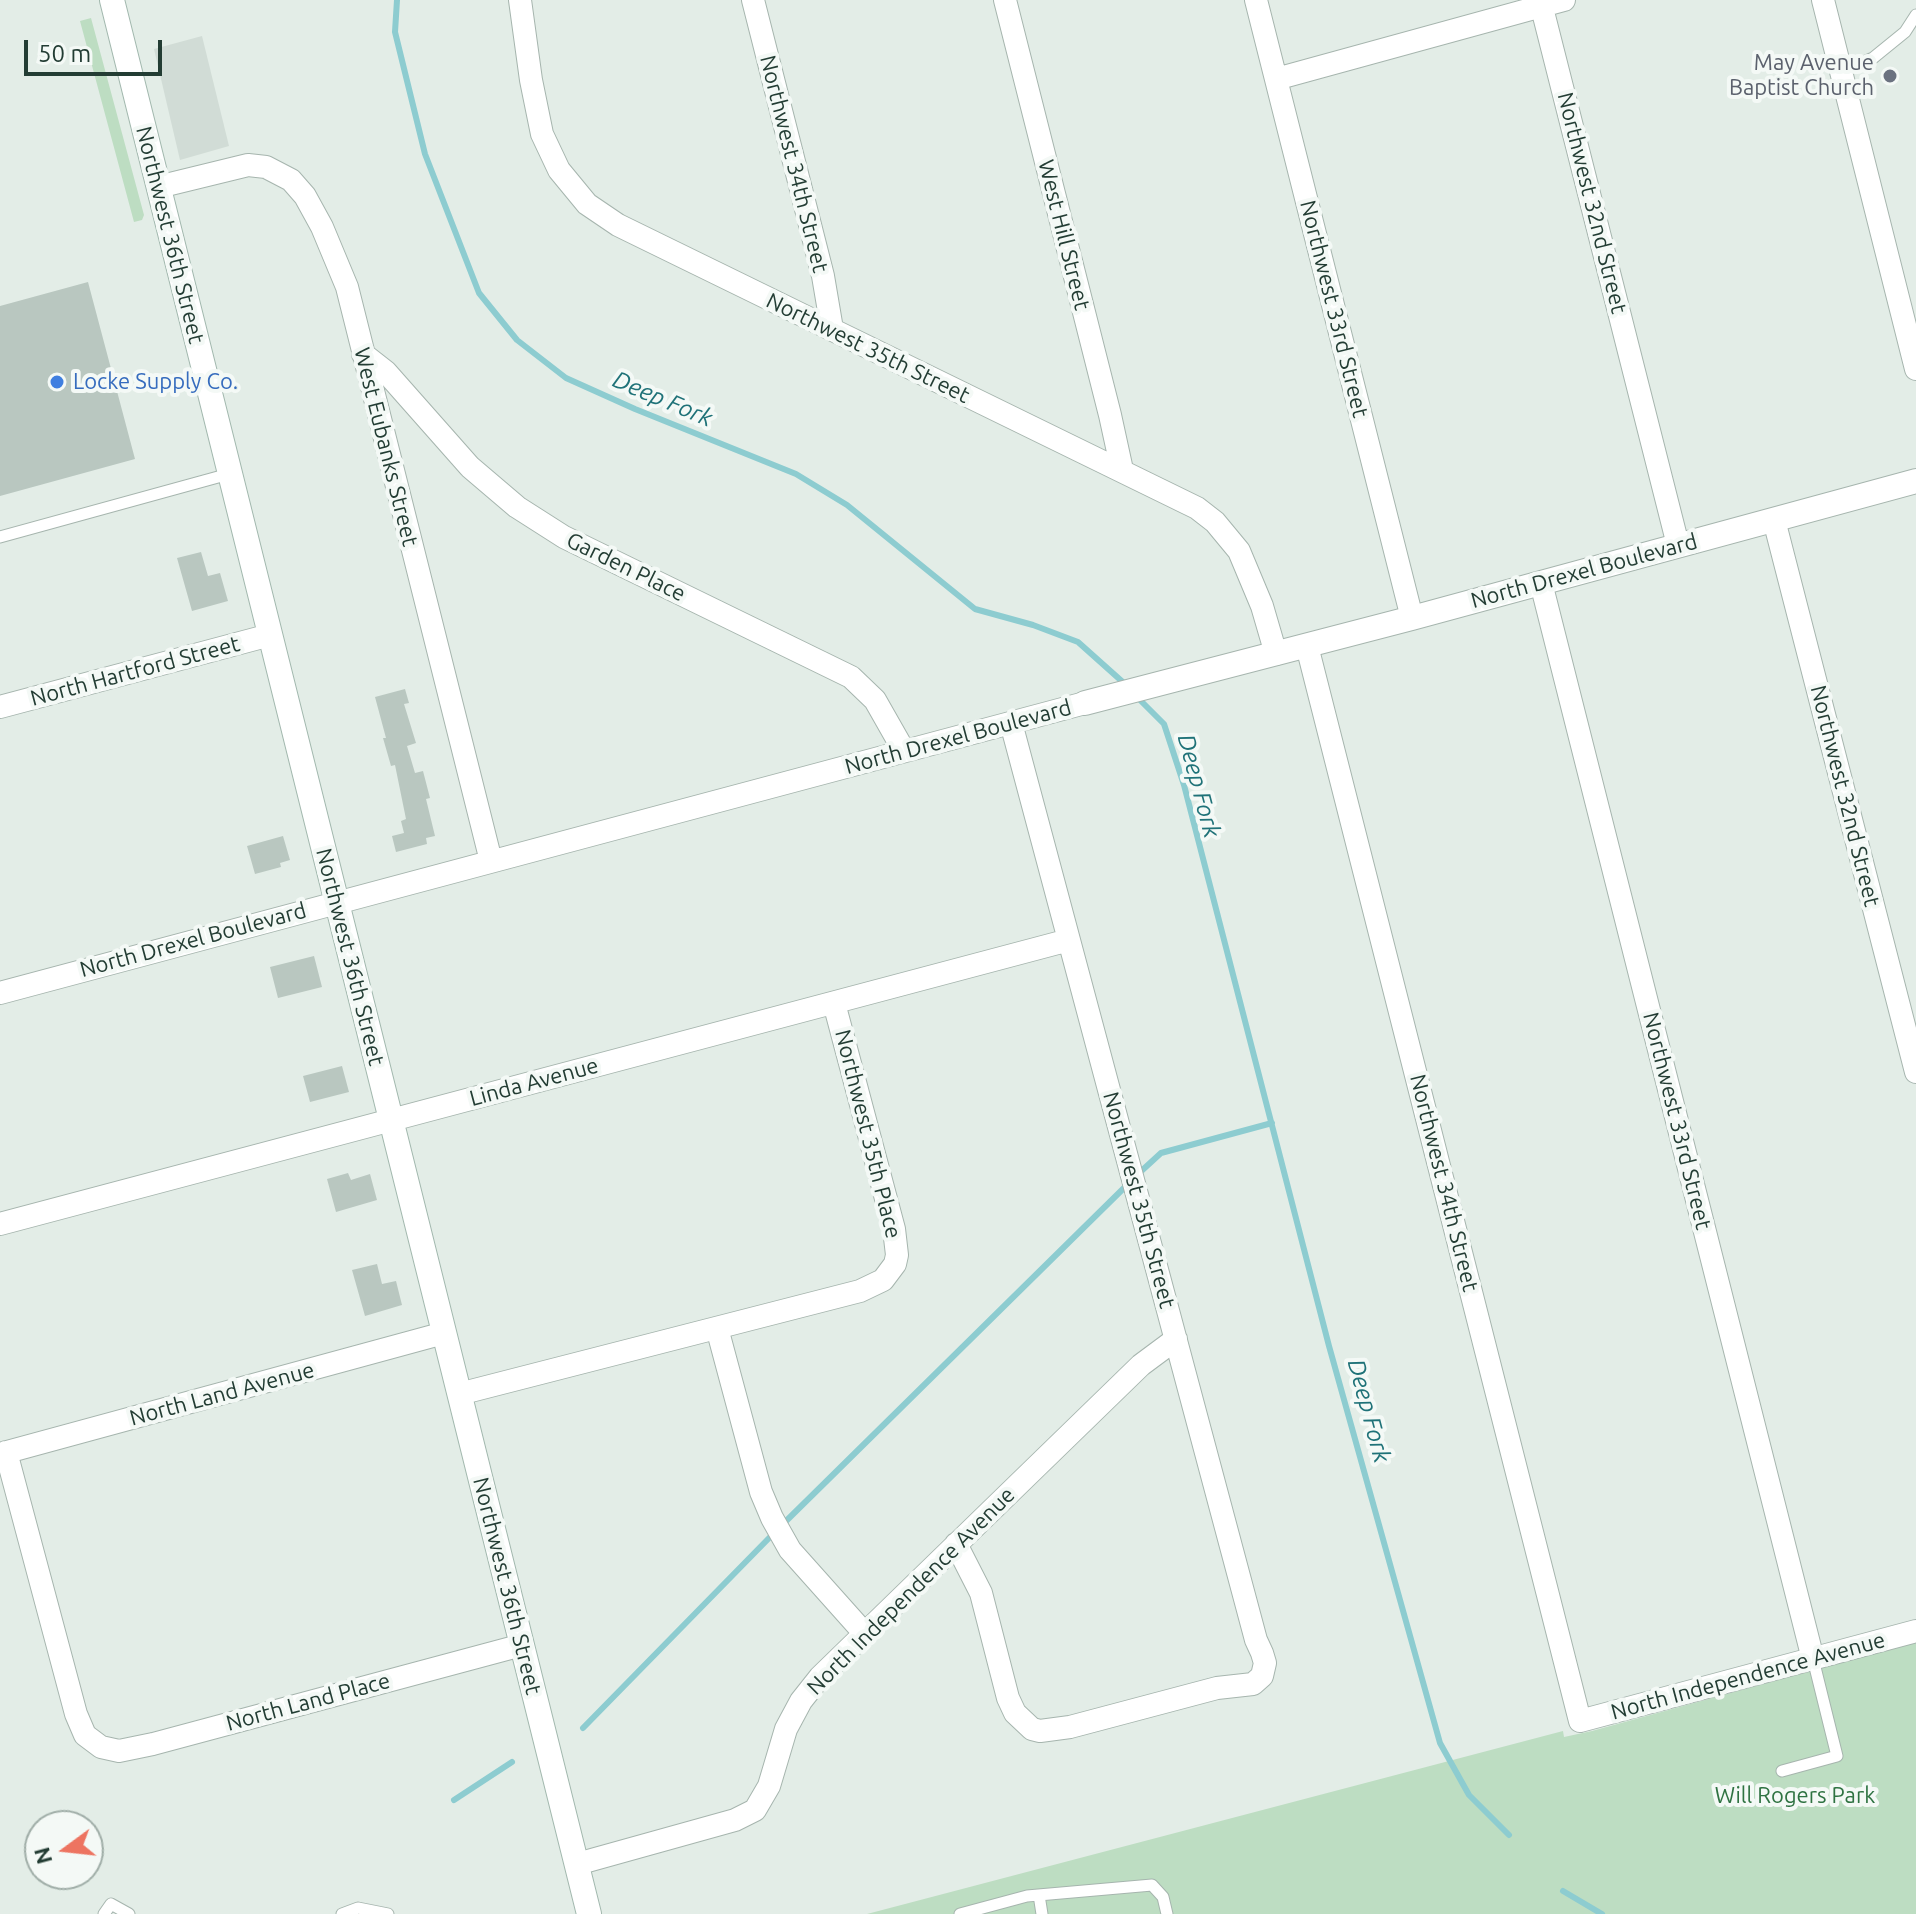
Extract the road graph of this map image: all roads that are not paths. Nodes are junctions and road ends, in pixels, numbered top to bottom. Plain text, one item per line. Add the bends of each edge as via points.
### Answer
1 (112, 0) edge
2 (520, 0) edge
3 (753, 0) edge
4 (1005, 0) edge
5 (1256, 0) edge
6 (1564, 0) edge
7 (1823, 0) edge
8 (1541, 3) edge
9 (1916, 15) edge
10 (1841, 72) junction
11 (1276, 79) junction
12 (158, 187) junction
13 (832, 329) junction
14 (363, 354) junction
15 (1916, 369) edge
16 (1122, 470) junction
17 (229, 474) junction
18 (1916, 481) edge
19 (1774, 520) junction
20 (0, 537) edge
21 (1678, 545) junction
22 (1541, 583) junction
23 (1412, 618) junction
24 (270, 635) junction
25 (1307, 646) junction
26 (1276, 654) junction
27 (1085, 703) joint
28 (0, 707) edge
29 (1011, 723) junction
30 (904, 751) junction
31 (491, 861) junction
32 (336, 901) junction
33 (1069, 940) junction
34 (0, 993) edge
35 (834, 1003) junction
36 (1916, 1072) edge
37 (391, 1120) junction
38 (0, 1224) edge
39 (717, 1328) junction
40 (444, 1333) junction
41 (1176, 1339) junction
42 (459, 1394) junction
43 (3, 1453) edge
44 (956, 1544) junction
45 (1916, 1631) edge
46 (865, 1634) junction
47 (522, 1645) junction
48 (1813, 1659) junction
49 (1580, 1721) joint
50 (1782, 1771) dead end
51 (577, 1864) junction
52 (1039, 1895) junction
53 (104, 1914) edge
54 (129, 1914) edge
55 (342, 1914) edge
56 (388, 1914) edge
57 (589, 1914) edge
58 (960, 1914) edge
59 (1042, 1914) edge
60 (1167, 1914) edge

1 - 12 main road, Northwest 36th Street
2 - 13 street, Northwest 35th Street via 542,134 575,191 618,225
3 - 13 street, Northwest 34th Street
4 - 16 street, West Hill Street
5 - 11 street, Northwest 33rd Street
6 - 8 street
7 - 10 street
8 - 11 street
8 - 21 street, Northwest 32nd Street
9 - 10 lane via 1905,32 1873,58
10 - 15 street
11 - 23 street, Northwest 33rd Street
12 - 14 street, West Eubanks Street via 248,165 266,167 291,180 336,255
12 - 17 main road, Northwest 36th Street
13 - 16 street, Northwest 35th Street
14 - 30 street, Garden Place via 386,372 470,467 517,507 564,537 851,677 875,700
14 - 31 street, West Eubanks Street
16 - 26 street, Northwest 35th Street via 1197,508 1227,534 1252,577
17 - 20 lane
17 - 24 main road, Northwest 36th Street
18 - 19 main road, North Drexel Boulevard
19 - 21 main road, North Drexel Boulevard
19 - 36 street, Northwest 32nd Street
21 - 22 main road, North Drexel Boulevard
22 - 23 main road, North Drexel Boulevard
22 - 48 street, Northwest 33rd Street
23 - 25 main road, North Drexel Boulevard
24 - 28 street, North Hartford Street
24 - 32 main road, Northwest 36th Street
25 - 26 main road, North Drexel Boulevard
25 - 49 street, Northwest 34th Street
26 - 27 main road, North Drexel Boulevard
27 - 29 street, North Drexel Boulevard
29 - 30 street, North Drexel Boulevard
29 - 33 street, Northwest 35th Street
30 - 31 street, North Drexel Boulevard
31 - 32 street, North Drexel Boulevard
32 - 34 street, North Drexel Boulevard
32 - 37 main road, Northwest 36th Street
33 - 35 street, Linda Avenue
33 - 41 street, Northwest 35th Street
35 - 37 street, Linda Avenue
35 - 39 street, Northwest 35th Place via 894,1229 895,1264 875,1286
37 - 38 street, Linda Avenue
37 - 40 main road, Northwest 36th Street
39 - 42 street
39 - 46 street via 772,1518 788,1546
40 - 42 main road, Northwest 36th Street
40 - 43 street, North Land Avenue
41 - 44 street, North Independence Avenue via 1141,1365
41 - 44 street, Northwest 35th Street via 1265,1663 1262,1676 1253,1684 1217,1688 1070,1727 1032,1729 1023,1724 1008,1698 981,1593
42 - 47 main road, Northwest 36th Street
43 - 47 street, North Land Place via 76,1714 94,1744 119,1751 133,1748
44 - 46 street, North Independence Avenue
45 - 48 street, North Independence Avenue
46 - 51 street, North Independence Avenue via 801,1701 755,1810
47 - 51 main road, Northwest 36th Street
48 - 49 street, North Independence Avenue
48 - 50 lane via 1837,1756
51 - 57 main road, Northwest 36th Street
52 - 58 lane
52 - 59 lane
52 - 60 lane via 1152,1885 1163,1897
53 - 54 lane via 111,1904
55 - 56 lane via 358,1908

